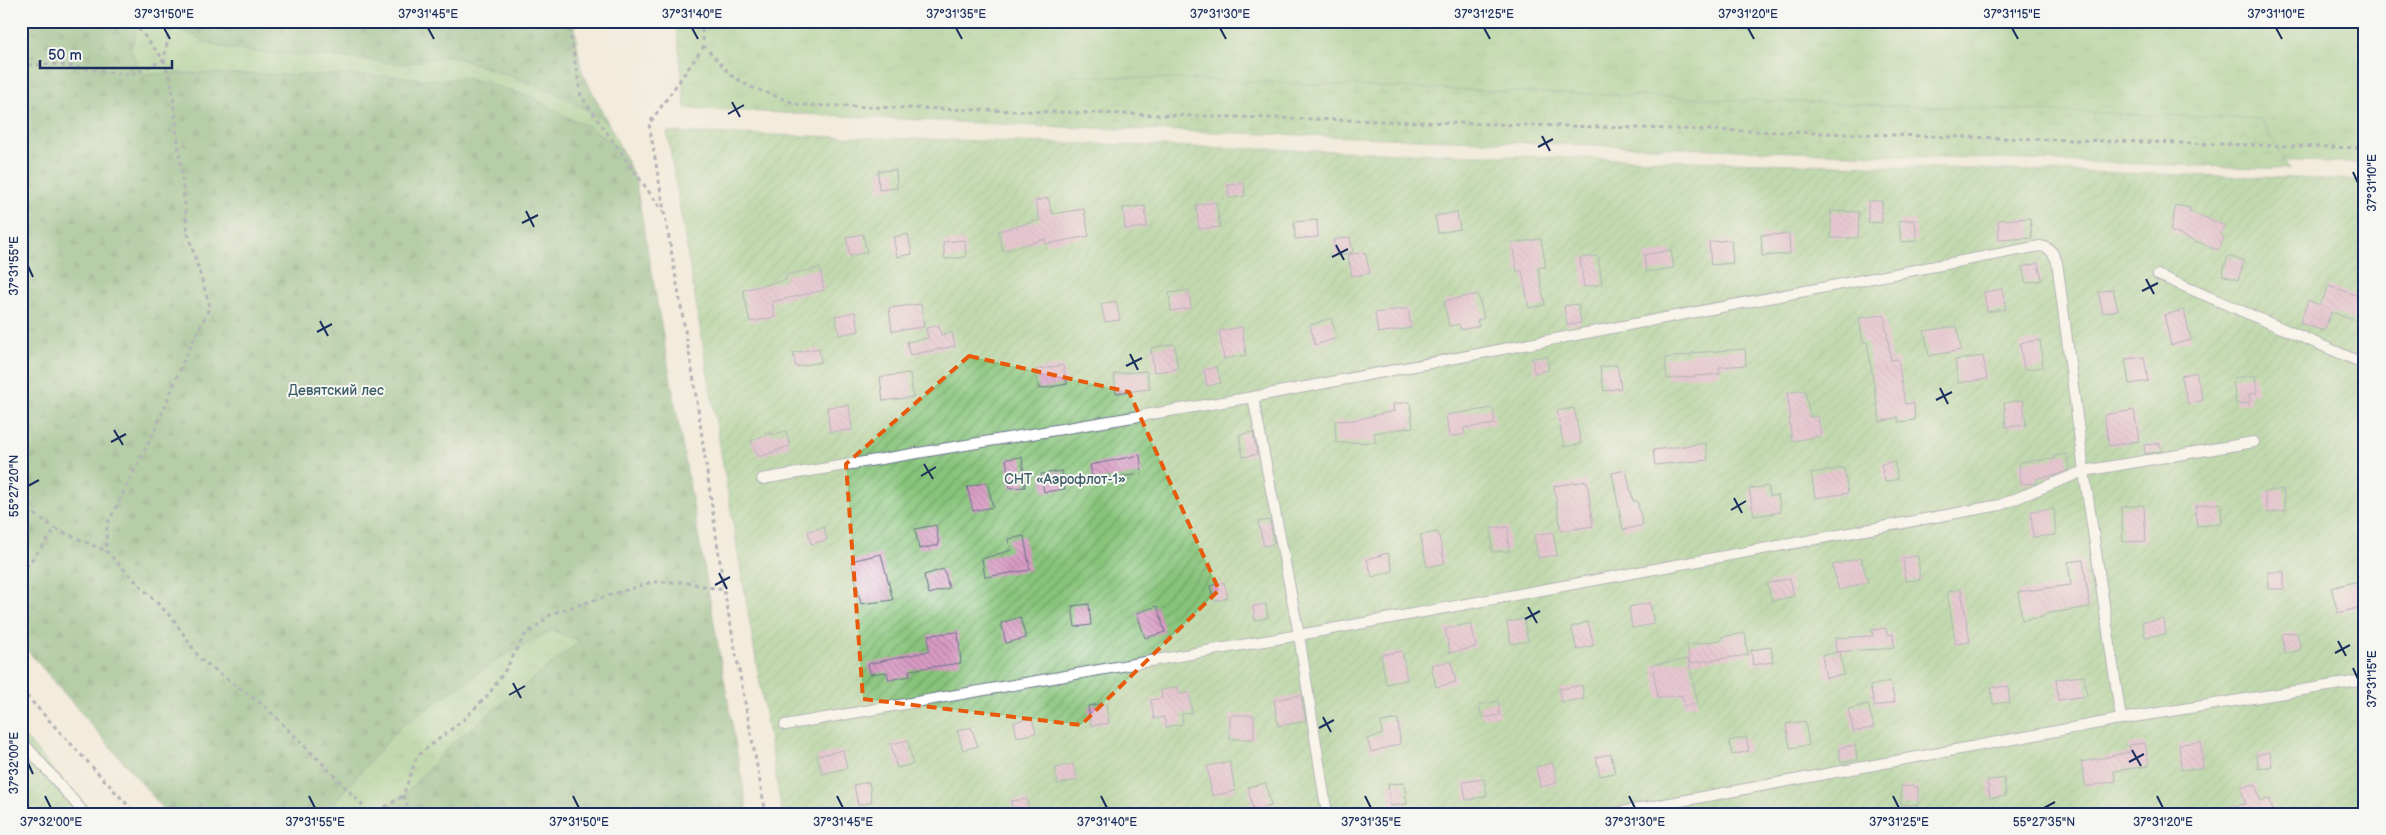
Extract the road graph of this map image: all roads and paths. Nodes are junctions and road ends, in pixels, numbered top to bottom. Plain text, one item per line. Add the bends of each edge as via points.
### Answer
1 (136, 21) edge
2 (171, 21) edge
3 (568, 21) edge
4 (701, 21) edge
5 (704, 46) junction
6 (164, 60) junction
7 (21, 65) edge
8 (2365, 148) edge
9 (664, 214) junction
10 (2158, 275) dead end
11 (2365, 364) edge
12 (1253, 397) junction
13 (2254, 442) dead end
14 (2084, 471) junction
15 (762, 479) dead end
16 (21, 505) edge
17 (56, 529) junction
18 (106, 551) junction
19 (21, 574) edge
20 (724, 590) junction
21 (1299, 635) junction
22 (2365, 680) edge
23 (21, 690) edge
24 (2121, 719) junction
25 (785, 725) dead end
26 (21, 740) edge
27 (404, 796) junction
28 (85, 814) edge
29 (136, 814) edge
30 (371, 814) edge
31 (381, 814) edge
32 (411, 814) edge
33 (766, 814) edge
34 (1327, 814) edge
35 (1611, 814) edge

1 - 6 path via 137,27
2 - 6 path
3 - 9 path via 581,96
4 - 5 path
5 - 8 path via 732,76 751,88 800,105
5 - 9 path via 649,124
6 - 7 path via 130,75 53,64
6 - 18 path via 172,86 188,234 210,307 157,426 107,525
9 - 20 path via 694,381
10 - 11 lane
12 - 14 lane via 2040,246 2053,253 2056,262
12 - 15 lane
12 - 21 lane
13 - 14 lane
14 - 21 lane via 2000,505
14 - 24 lane
16 - 17 path
17 - 18 path
17 - 19 path
18 - 30 path via 174,620 200,659 263,705
20 - 27 path via 683,582 652,582 553,613 524,636 489,694 463,720 417,756
20 - 33 path
21 - 25 lane
21 - 34 lane
22 - 24 lane
23 - 29 path
24 - 35 lane
26 - 28 lane
27 - 31 path
27 - 32 path

